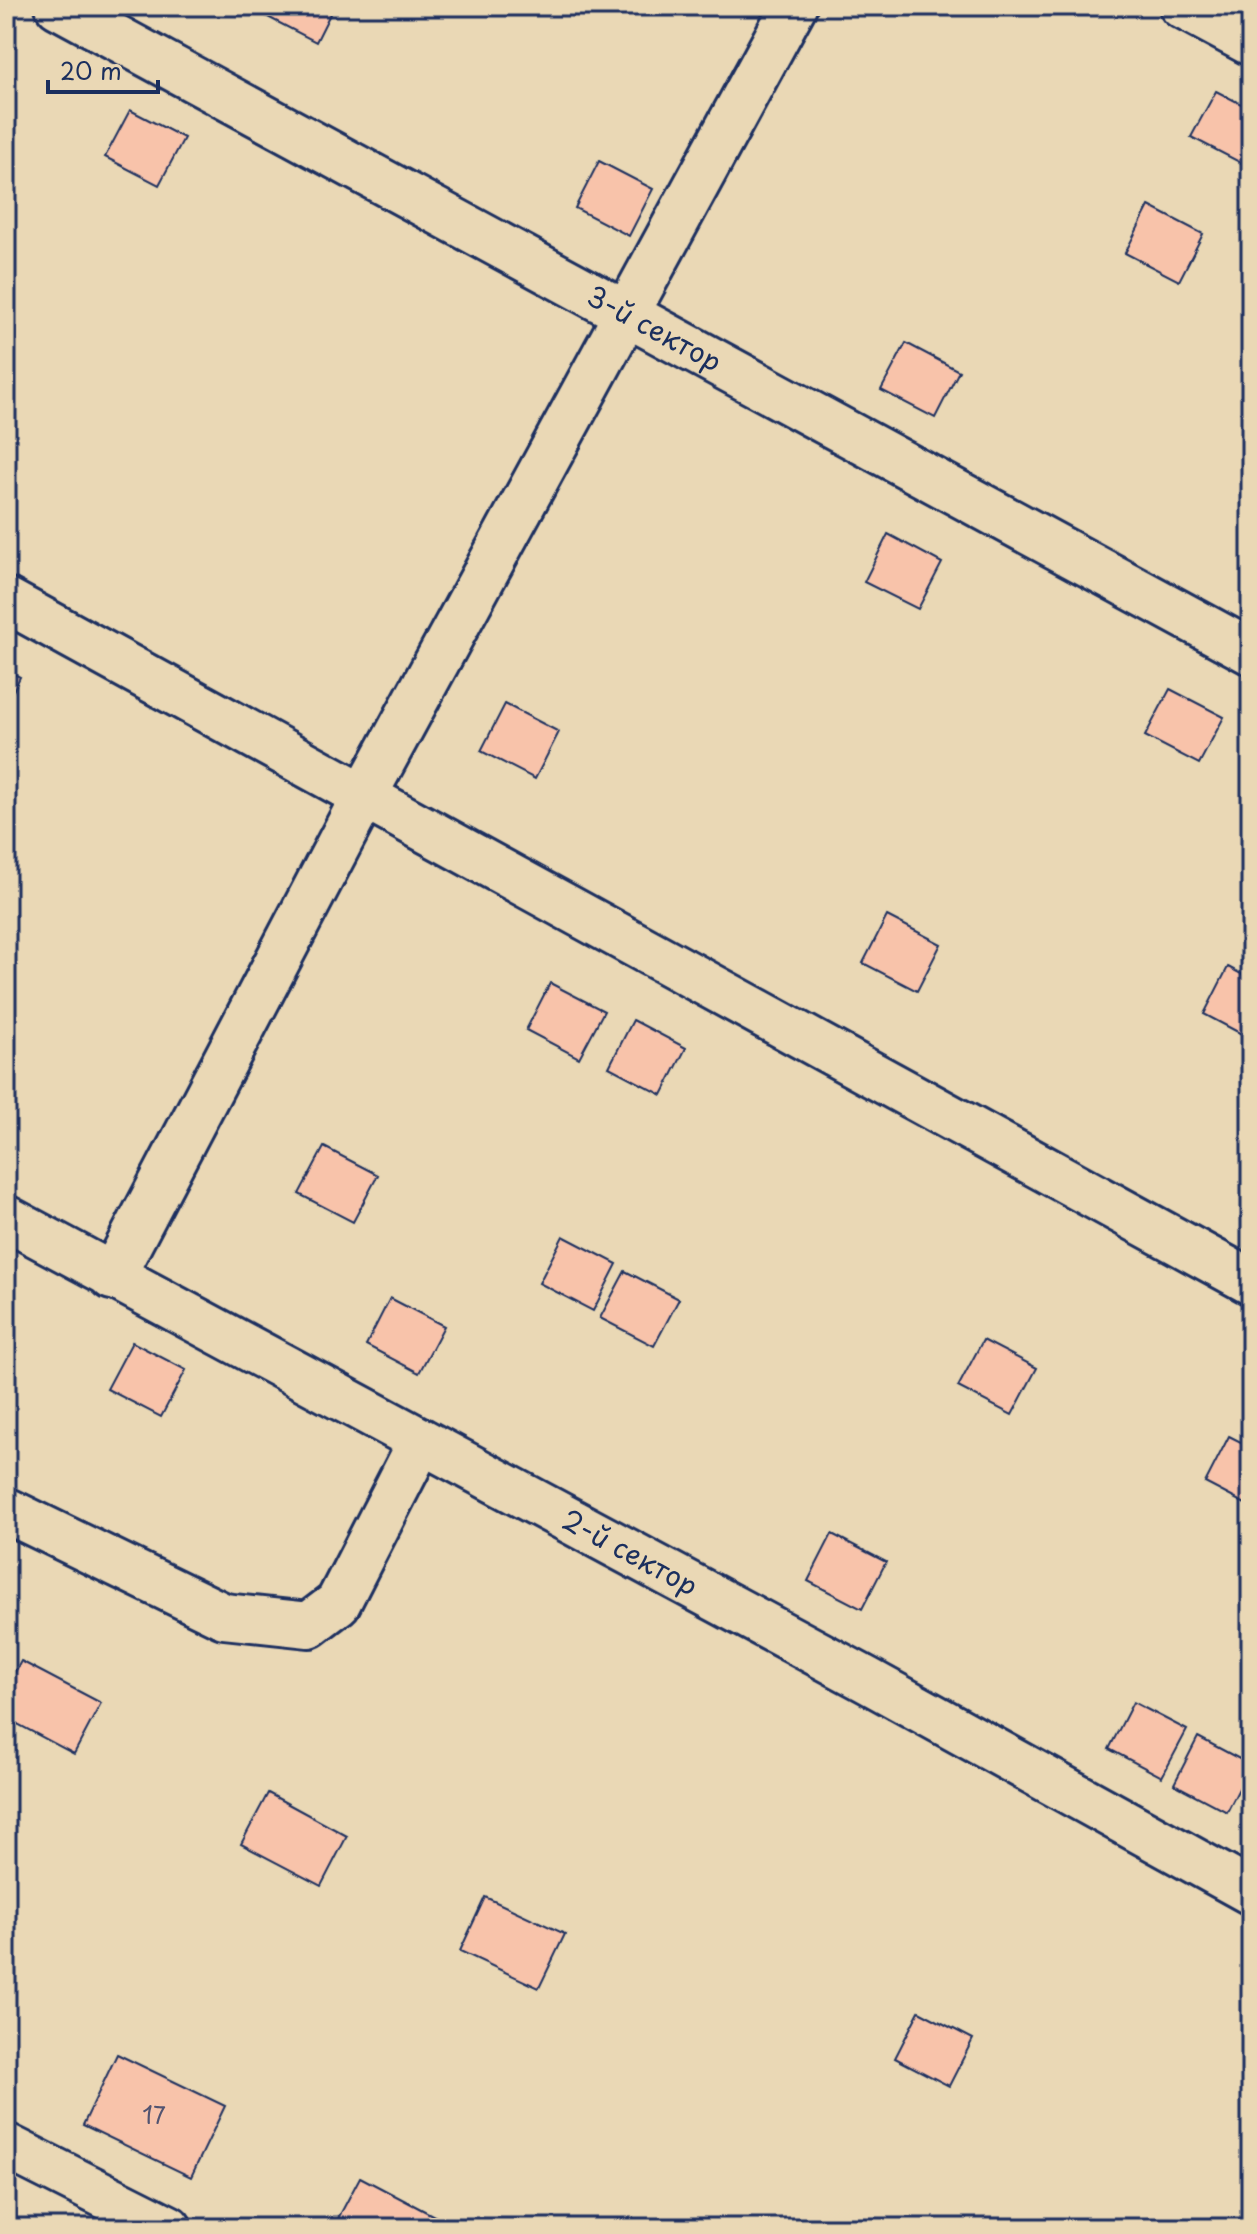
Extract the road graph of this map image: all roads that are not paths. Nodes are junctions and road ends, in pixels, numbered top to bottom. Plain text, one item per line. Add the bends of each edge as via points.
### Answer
1 (58, 6) edge
2 (794, 6) edge
3 (1182, 6) edge
4 (1251, 43) edge
5 (626, 316) junction
6 (6, 600) edge
7 (1251, 652) edge
8 (364, 796) junction
9 (6, 1218) edge
10 (112, 1277) junction
11 (1251, 1282) edge
12 (421, 1441) junction
13 (6, 1510) edge
14 (1251, 1892) edge
15 (6, 2146) edge
16 (169, 2228) edge

1 - 5 street, 3-й сектор
2 - 5 street
3 - 4 street
5 - 7 street, 3-й сектор
5 - 8 street
6 - 8 street
8 - 10 street
8 - 11 street
9 - 10 street, 2-й сектор
10 - 12 street, 2-й сектор
12 - 13 street via 338,1603 309,1625 224,1616
12 - 14 street, 2-й сектор
15 - 16 street

